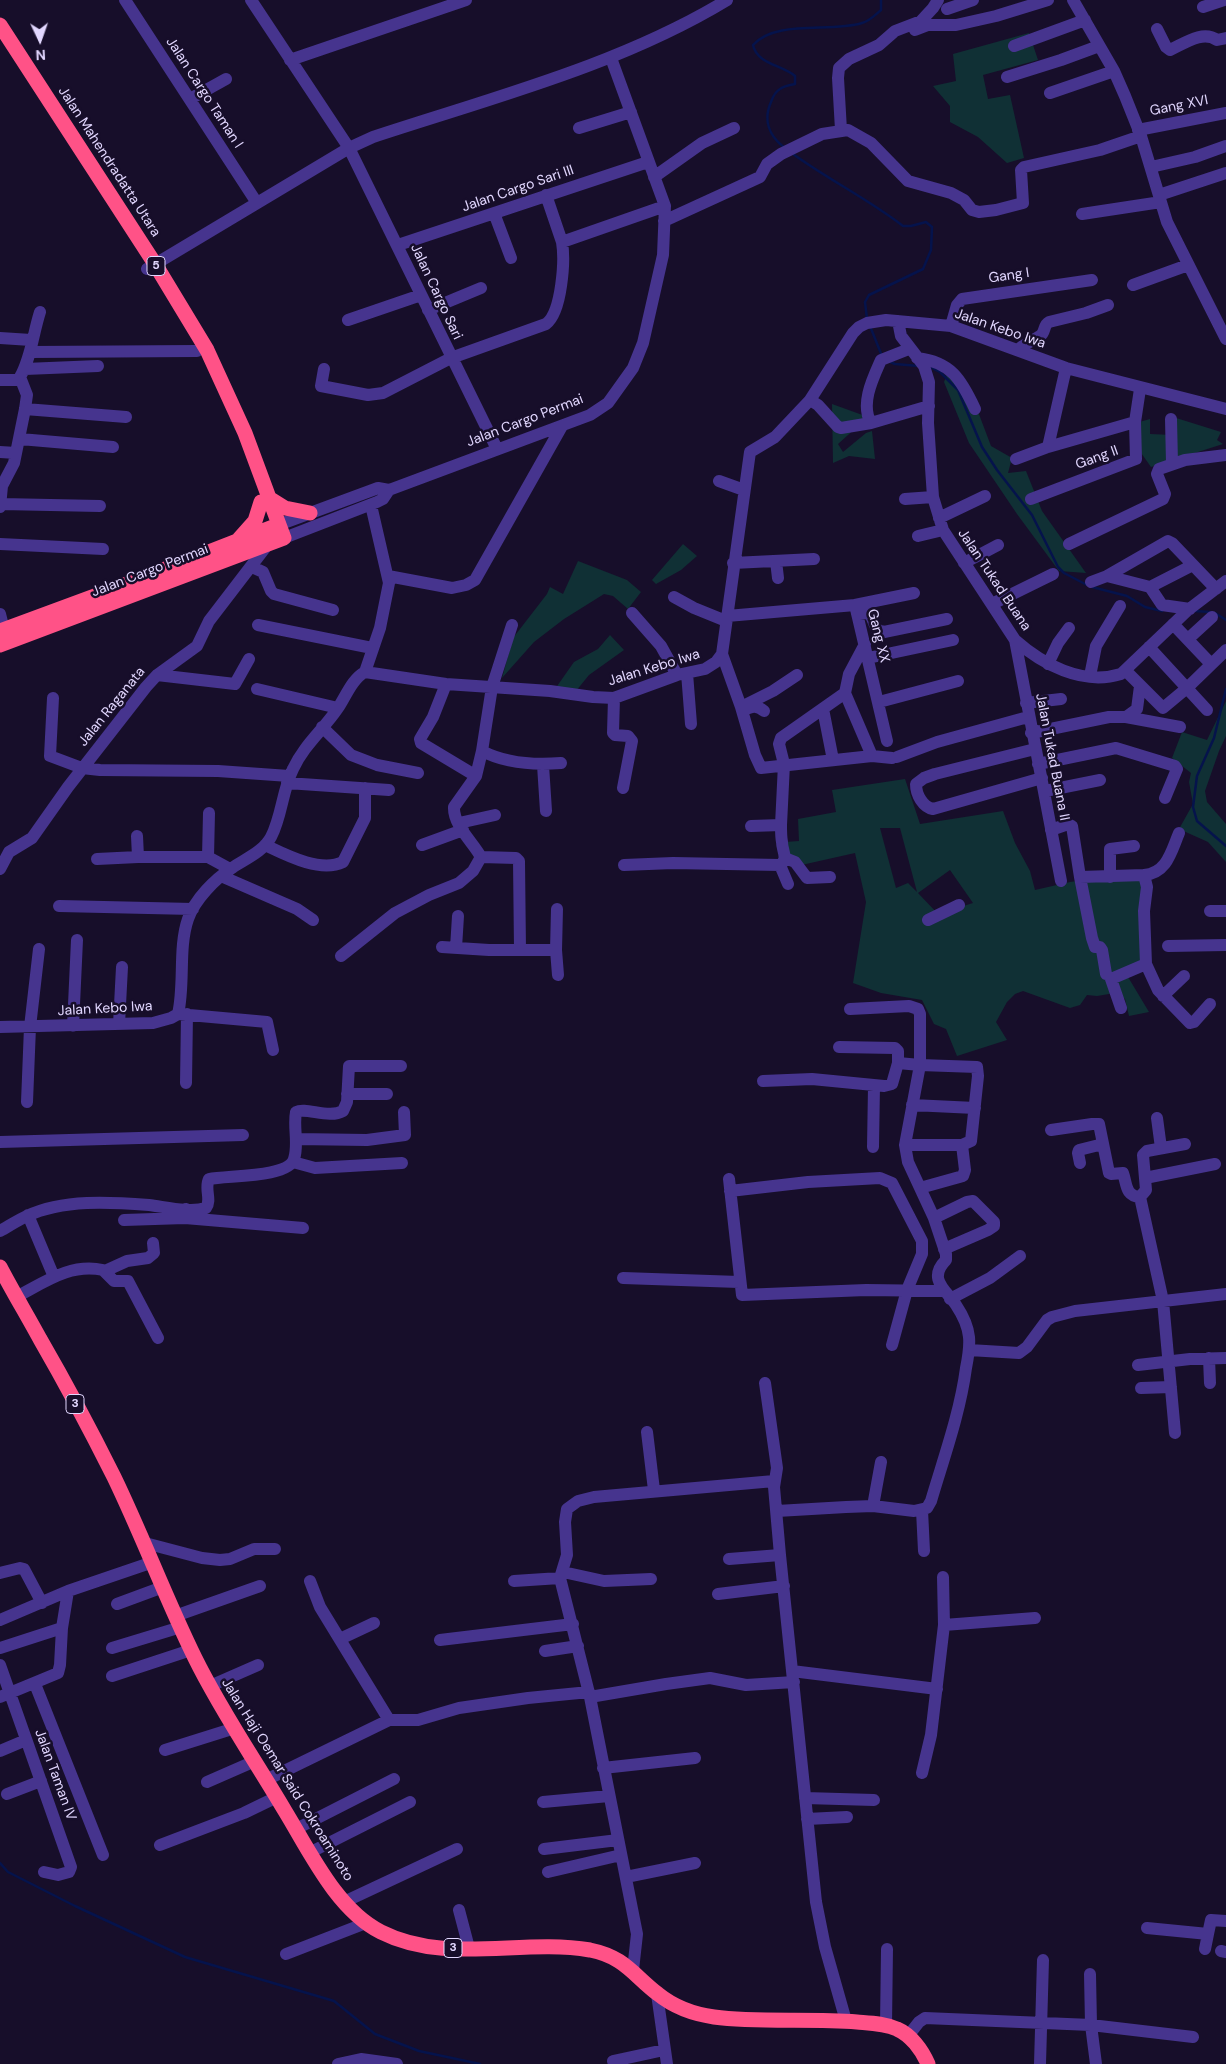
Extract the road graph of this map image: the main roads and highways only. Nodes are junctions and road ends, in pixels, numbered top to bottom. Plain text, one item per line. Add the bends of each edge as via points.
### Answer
1 (0, 24) edge
2 (0, 42) edge
3 (151, 266) junction
4 (265, 500) junction
5 (310, 513) road end
6 (275, 535) junction
7 (232, 544) junction
8 (2, 631) edge
9 (0, 645) edge
10 (0, 1268) edge
11 (928, 2064) edge

1 - 3 highway, Jalan Mahendradatta Utara / 5
2 - 3 highway, Jalan Mahendradatta Utara / 5
3 - 4 highway, Jalan Mahendradatta Utara / 5 via 196,351
3 - 4 highway, Jalan Mahendradatta Utara / 5 via 207,350 233,405
4 - 5 highway
4 - 6 highway, Jalan Mahendradatta Utara / 5
4 - 7 highway via 254,523
6 - 7 highway, Jalan Cargo Permai
6 - 9 highway, Jalan Cargo Permai
7 - 8 highway, Jalan Cargo Permai
10 - 11 highway, Jalan Haji Oemar Said Cokroaminoto / 3 via 90,1431 210,1686 309,1852 344,1902 366,1923 383,1933 422,1946 594,1951 633,1970 658,1994 688,2012 718,2018 886,2025 908,2036

